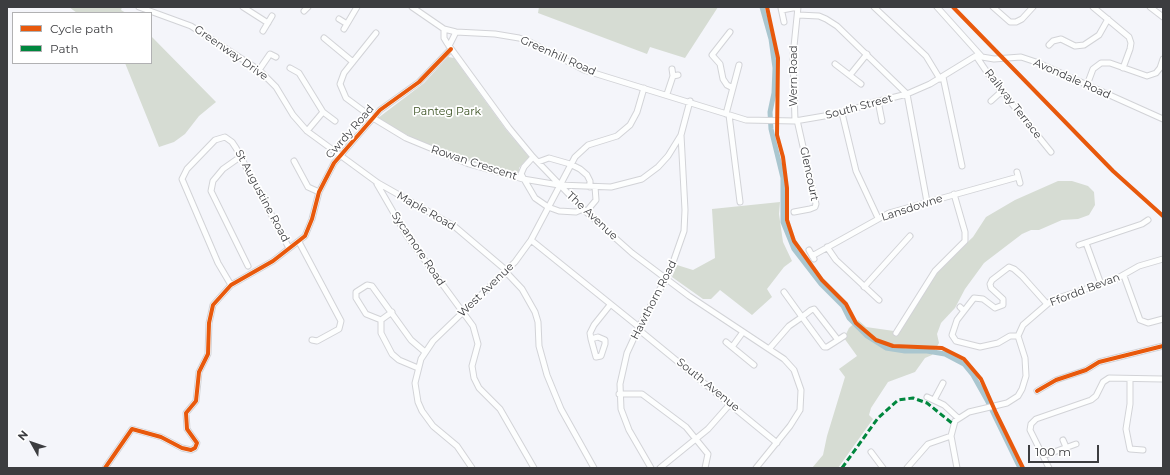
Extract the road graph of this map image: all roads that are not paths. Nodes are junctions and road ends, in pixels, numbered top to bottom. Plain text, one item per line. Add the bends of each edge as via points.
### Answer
1 (139, 7) edge
2 (243, 7) edge
3 (357, 7) edge
4 (412, 7) edge
5 (798, 7) edge
6 (874, 7) edge
7 (936, 7) edge
8 (993, 7) edge
9 (1033, 7) edge
10 (1092, 7) edge
11 (1150, 7) edge
12 (153, 9) edge
13 (781, 9) edge
14 (798, 15) junction
15 (272, 16) dead end
16 (1163, 17) edge
17 (339, 19) dead end
18 (1108, 19) junction
19 (784, 22) dead end
20 (268, 23) junction
21 (444, 29) junction
22 (263, 31) dead end
23 (456, 32) junction
24 (730, 32) dead end
25 (376, 33) dead end
26 (1057, 33) dead end
27 (324, 38) dead end
28 (1058, 39) junction
29 (1049, 45) dead end
30 (450, 48) junction
31 (867, 54) junction
32 (977, 55) junction
33 (276, 58) dead end
34 (1163, 60) edge
35 (353, 62) junction
36 (835, 64) dead end
37 (739, 65) dead end
38 (290, 68) dead end
39 (1123, 68) junction
40 (672, 69) dead end
41 (259, 70) junction
42 (850, 75) junction
43 (941, 78) junction
44 (861, 84) dead end
45 (1087, 85) junction
46 (644, 88) junction
47 (733, 88) junction
48 (1002, 91) junction
49 (667, 94) junction
50 (907, 94) junction
51 (690, 101) junction
52 (878, 101) junction
53 (991, 101) dead end
54 (323, 112) junction
55 (842, 113) junction
56 (727, 114) junction
57 (372, 118) junction
58 (1163, 119) edge
59 (335, 121) dead end
60 (796, 121) junction
61 (882, 121) dead end
62 (307, 130) junction
63 (681, 135) junction
64 (1051, 152) dead end
65 (340, 156) junction
66 (240, 157) junction
67 (533, 157) junction
68 (294, 161) dead end
69 (538, 162) junction
70 (570, 164) junction
71 (962, 166) dead end
72 (523, 179) junction
73 (378, 183) junction
74 (1020, 183) dead end
75 (559, 185) junction
76 (593, 187) junction
77 (319, 192) junction
78 (954, 194) junction
79 (740, 202) dead end
80 (927, 202) junction
81 (548, 207) junction
82 (585, 211) junction
83 (794, 212) dead end
84 (878, 218) junction
85 (1148, 220) dead end
86 (910, 236) dead end
87 (530, 240) junction
88 (299, 242) junction
89 (1086, 243) junction
90 (1079, 245) dead end
91 (827, 247) junction
92 (289, 248) junction
93 (809, 250) dead end
94 (1163, 259) edge
95 (248, 266) dead end
96 (506, 272) junction
97 (1124, 276) junction
98 (666, 278) junction
99 (1101, 284) junction
100 (231, 285) junction
101 (864, 287) junction
102 (784, 292) dead end
103 (878, 300) dead end
104 (1047, 304) junction
105 (610, 305) junction
106 (960, 307) dead end
107 (964, 311) junction
108 (392, 312) junction
109 (463, 313) junction
110 (802, 317) junction
111 (1163, 319) edge
112 (381, 320) junction
113 (893, 324) dead end
114 (638, 328) junction
115 (743, 332) junction
116 (844, 336) dead end
117 (1018, 336) junction
118 (591, 339) junction
119 (312, 340) dead end
120 (838, 340) junction
121 (726, 342) dead end
122 (1163, 346) edge
123 (732, 347) junction
124 (769, 349) junction
125 (425, 352) junction
126 (754, 365) dead end
127 (418, 368) junction
128 (1130, 379) junction
129 (1163, 379) edge
130 (943, 383) dead end
131 (1037, 391) dead end
132 (619, 394) junction
133 (927, 397) dead end
134 (934, 400) junction
135 (730, 404) junction
136 (958, 418) junction
137 (951, 436) junction
138 (696, 439) junction
139 (1063, 440) dead end
140 (777, 443) junction
141 (1076, 444) dead end
142 (1066, 447) junction
143 (1143, 450) dead end
144 (871, 452) dead end
145 (1043, 456) junction
146 (105, 468) edge
147 (472, 468) edge
148 (534, 468) edge
149 (594, 468) edge
150 (651, 468) edge
151 (660, 468) edge
152 (705, 468) edge
153 (756, 468) edge
154 (883, 468) edge
155 (907, 468) edge
156 (957, 468) edge
157 (1049, 468) edge

1 - 12 street, Greenway Drive
2 - 20 street
3 - 17 street via 345,27
4 - 21 street, Greenhill Road
5 - 13 street
5 - 14 street, Wern Road
6 - 43 street via 926,56
7 - 32 street, Railway Terrace
8 - 9 street via 1010,22 1022,20
10 - 18 street
11 - 16 street
12 - 41 street, Greenway Drive via 191,26
13 - 19 street
14 - 31 street via 826,19
14 - 60 street, Wern Road via 792,56
15 - 20 street
18 - 28 street via 1099,35 1084,45 1075,46
18 - 39 street via 1126,32 1131,43
20 - 22 street
21 - 23 street, Greenhill Road
21 - 30 street, The Avenue via 444,38
23 - 30 street, Cwrdy Road
23 - 46 street, Greenhill Road via 519,38 584,70
24 - 47 street via 712,55 720,64 723,79
25 - 35 street, Rowan Crescent
26 - 28 street
27 - 35 street
28 - 29 street
30 - 57 street, Cwrdy Road via 418,82
30 - 67 street, The Avenue
31 - 42 street
31 - 50 street
32 - 43 street, South Street
32 - 45 street, Avondale Road via 986,59 1021,57
32 - 48 street, Railway Terrace
33 - 41 street via 270,54
34 - 39 street via 1160,68 1152,76
35 - 57 street, Rowan Crescent via 341,79 342,90 346,98
36 - 42 street
37 - 47 street
38 - 54 street via 300,72
39 - 45 street via 1101,63 1093,69
40 - 49 street via 676,76
41 - 62 street, Greenway Drive via 276,87 293,116
42 - 44 street
43 - 50 street, South Street
43 - 71 street
45 - 58 street, Avondale Road
46 - 49 street, Greenhill Road
46 - 70 street, West Avenue via 630,125 617,136 588,145
47 - 56 street
48 - 53 street
48 - 64 street, Railway Terrace
49 - 51 street, Greenhill Road
50 - 52 street, South Street
50 - 80 street
51 - 56 street, Greenhill Road
51 - 63 street, Hawthorn Road
52 - 55 street, South Street
52 - 61 street
54 - 59 street
54 - 62 street
55 - 60 street, South Street
55 - 84 street via 856,172
56 - 60 street, South Street via 746,120
56 - 79 street
57 - 65 street, Cwrdy Road
57 - 72 street, Rowan Crescent via 433,151
60 - 83 street, Glencourt via 816,204 810,209
62 - 65 street, Greenway Drive
63 - 76 street, Rowan Crescent via 663,163 642,178 624,185
63 - 98 street, Hawthorn Road via 684,231 676,258
65 - 73 street, Maple Road
65 - 77 street, Cwrdy Road via 326,176
66 - 92 street, St Augustine Road
66 - 95 street via 222,170 213,181 211,191
66 - 100 street, St Augustine Road via 232,142 220,137 186,169 182,179 223,274
67 - 69 street, The Avenue
67 - 72 street via 524,167 521,174
68 - 77 street via 308,187
69 - 70 street via 549,158
69 - 75 street, The Avenue
70 - 75 street, West Avenue
70 - 76 street via 587,176
72 - 75 street, Rowan Crescent
72 - 81 street via 534,198
73 - 96 street, Maple Road via 454,226
73 - 109 street, Sycamore Road via 407,236
74 - 78 street, Lansdowne via 1018,174
75 - 76 street, Rowan Crescent
75 - 81 street, West Avenue
75 - 82 street, The Avenue
76 - 82 street via 596,200
77 - 88 street, Cwrdy Road via 308,231
78 - 80 street, Lansdowne
78 - 113 street via 965,232 964,241 935,271 898,330
80 - 84 street, Lansdowne via 896,210
81 - 82 street via 567,212
81 - 87 street, West Avenue
82 - 98 street, The Avenue
84 - 91 street, Lansdowne
85 - 89 street
86 - 101 street
87 - 96 street, West Avenue
87 - 105 street, South Avenue
88 - 92 street, Cwrdy Road
88 - 119 street via 341,321 339,329 317,341
89 - 90 street
89 - 99 street
91 - 93 street, Lansdowne via 813,257
91 - 101 street via 836,260
92 - 100 street, Cwrdy Road via 273,261
94 - 97 street, Ffordd Bevan via 1136,268
96 - 109 street, West Avenue
96 - 149 street, Maple Road via 522,289 535,312 539,346 547,375 561,409
97 - 99 street, Ffordd Bevan
97 - 111 street via 1140,320 1148,323
98 - 114 street, Hawthorn Road
98 - 115 street, The Avenue
99 - 104 street, Ffordd Bevan via 1056,298
100 - 146 street, Cwrdy Road via 213,306 210,314 208,354 199,372 196,401 186,413 187,429 197,443 195,448 182,448 160,437 132,429
101 - 103 street
102 - 110 street
104 - 107 street via 1011,267 990,284 1003,299 1002,306 995,308 983,298 975,297
104 - 117 street, Ffordd Bevan via 1023,325
105 - 114 street, South Avenue
105 - 118 street via 594,325 590,333
106 - 107 street
107 - 117 street via 956,322 952,335 956,341 980,347 998,343 1010,336
108 - 112 street
108 - 112 street via 370,285 356,292 356,298 366,314
108 - 125 street via 411,340
109 - 125 street, West Avenue
109 - 148 street, Sycamore Road via 478,338 472,366 474,378 479,388 500,409
110 - 120 street via 814,309
110 - 120 street via 824,347 827,348
110 - 124 street via 781,333
112 - 127 street via 381,333 392,354
114 - 132 street, Hawthorn Road via 627,353
114 - 135 street, South Avenue
115 - 123 street
115 - 124 street, The Avenue
116 - 120 street
117 - 136 street via 1025,358 1025,383 1018,396 1002,405
118 - 118 street via 598,337 605,340 601,356 596,357
121 - 123 street
122 - 131 street via 1100,362 1086,370 1056,380
123 - 126 street
124 - 140 street, The Avenue via 784,359 797,375 801,390 798,416
125 - 127 street, West Avenue
127 - 147 street, West Avenue via 415,383 422,411 433,426 457,446
128 - 129 street
128 - 143 street via 1132,405 1126,424 1130,449
128 - 145 street via 1106,380 1091,400 1041,416 1033,422 1030,430
130 - 134 street
132 - 138 street via 637,393 647,396 686,427
132 - 150 street, Hawthorn Road via 624,419
133 - 134 street
134 - 136 street via 948,407
135 - 138 street
135 - 140 street, South Avenue
136 - 137 street via 952,424
137 - 155 street via 928,444
137 - 156 street
138 - 151 street
138 - 152 street via 708,454
139 - 142 street
140 - 153 street, The Avenue
141 - 142 street
142 - 145 street
144 - 154 street
145 - 157 street

